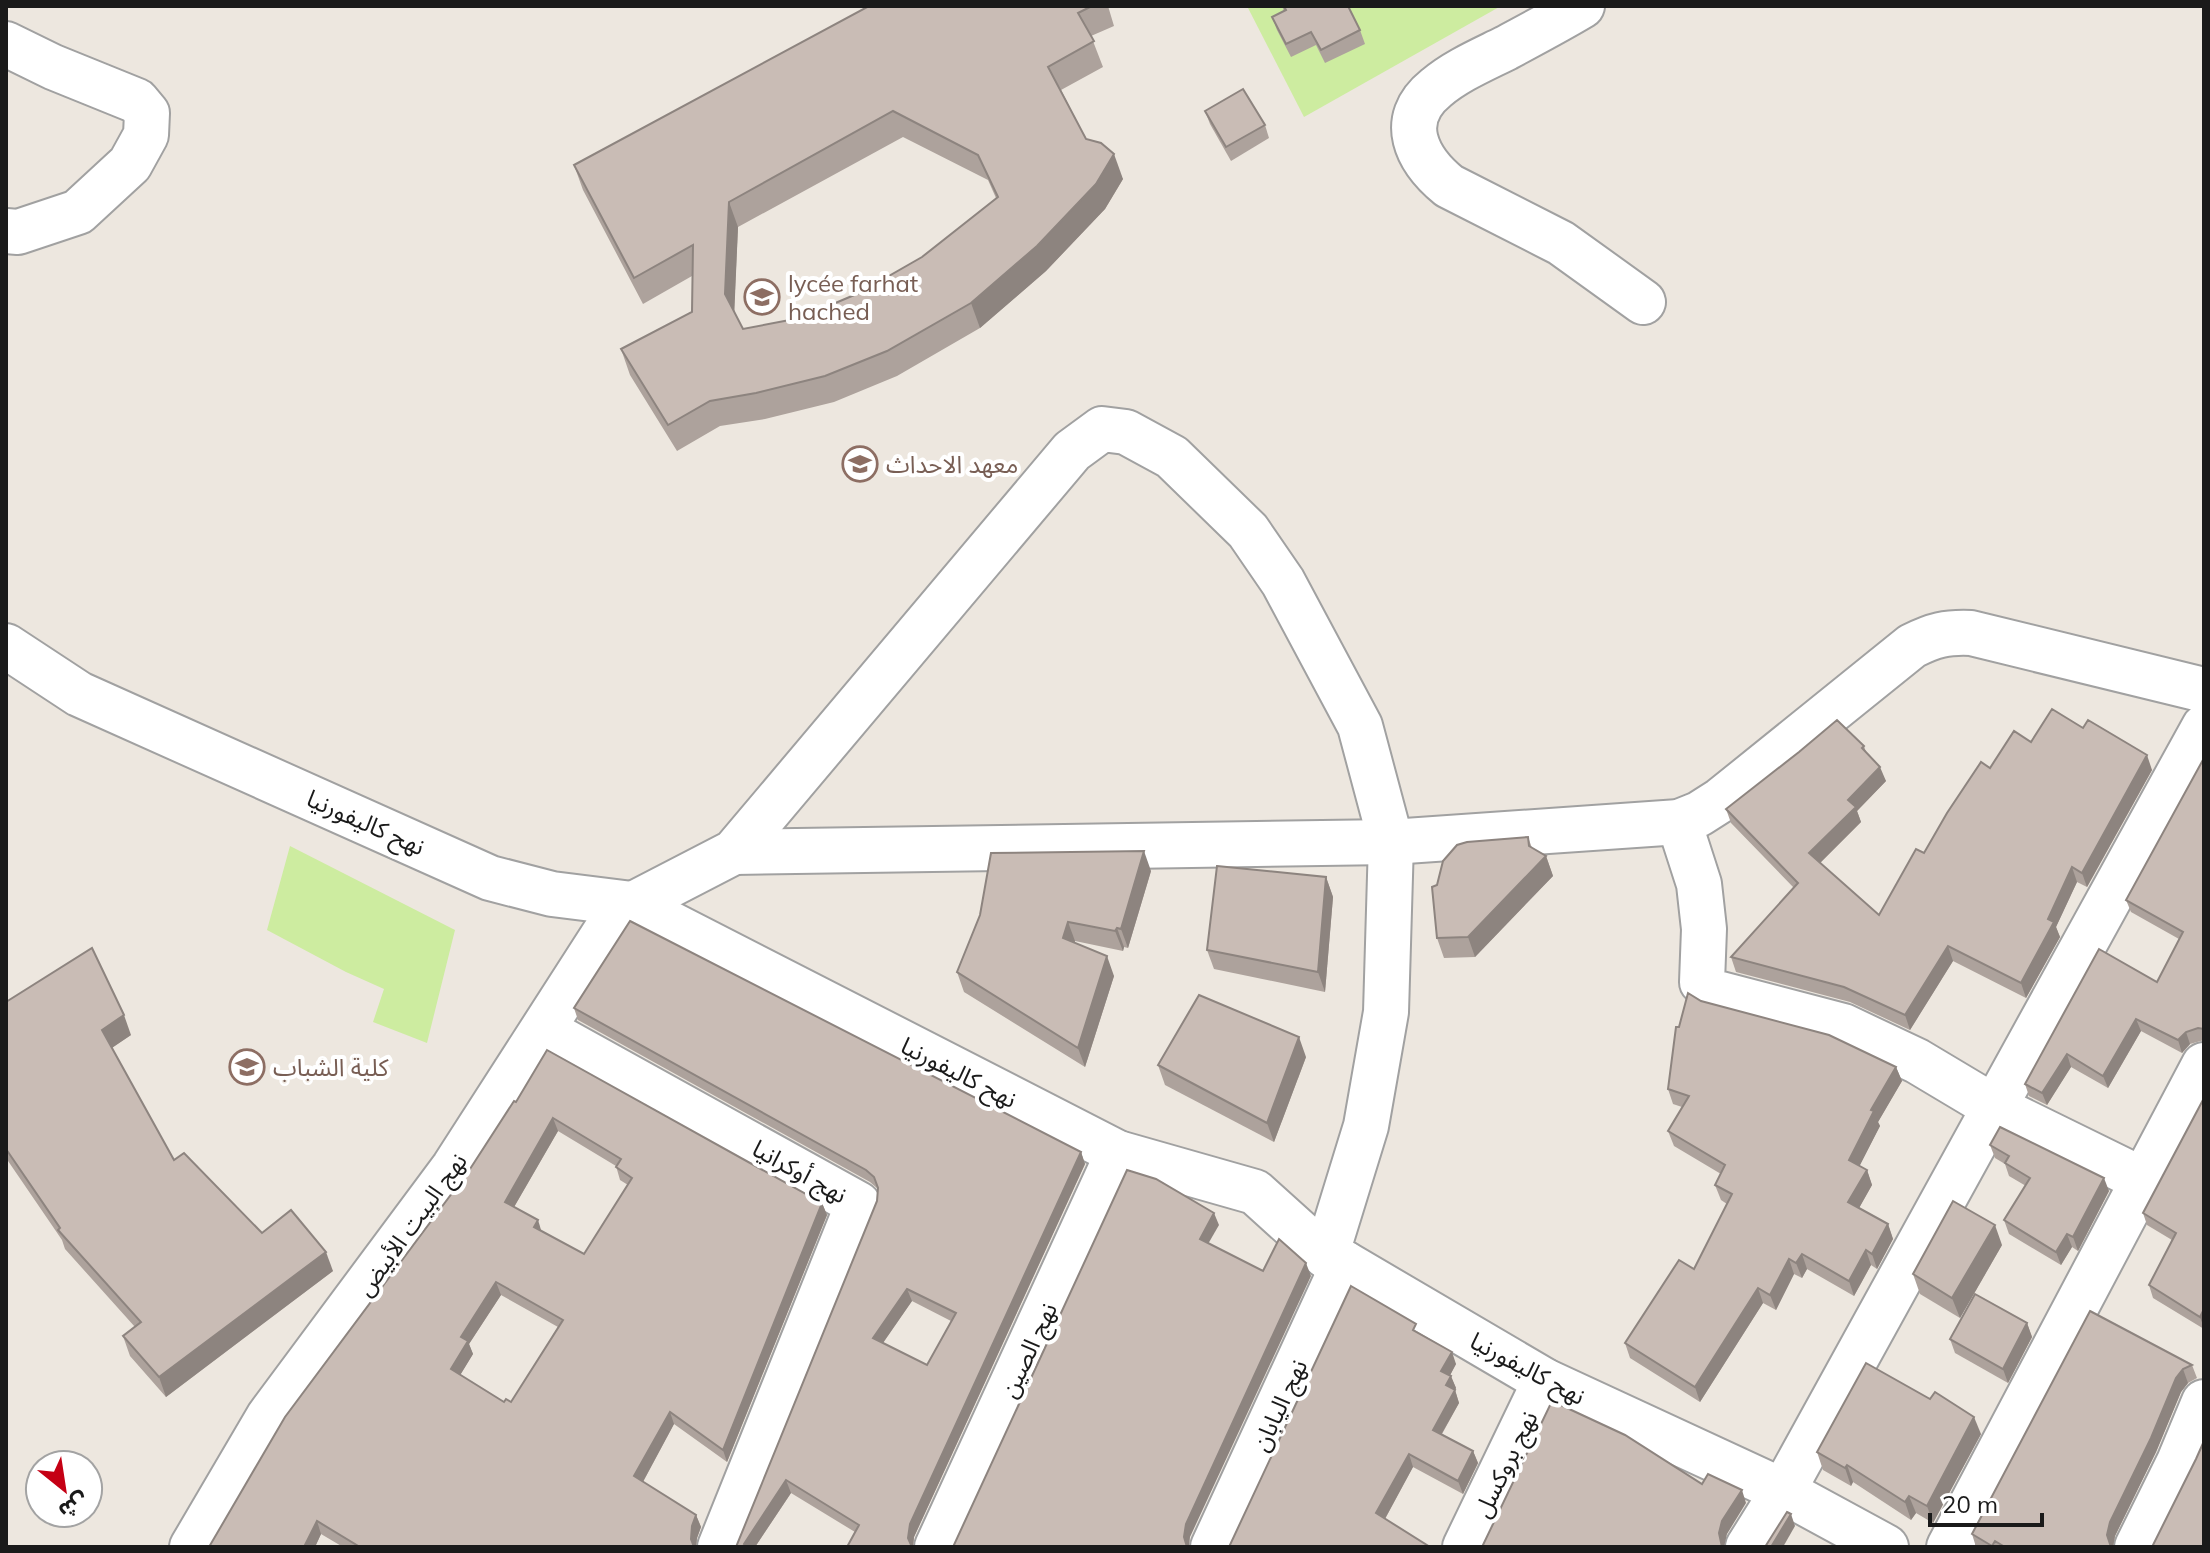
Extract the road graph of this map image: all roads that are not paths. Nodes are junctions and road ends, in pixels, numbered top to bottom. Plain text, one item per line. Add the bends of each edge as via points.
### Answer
1 (1582, 6) edge
2 (6, 44) edge
3 (6, 231) edge
4 (1643, 302) dead end
5 (6, 646) edge
6 (2204, 690) edge
7 (2204, 727) edge
8 (1679, 822) junction
9 (1391, 842) junction
10 (734, 852) junction
11 (632, 904) junction
12 (544, 1030) junction
13 (2204, 1065) edge
14 (1994, 1107) junction
15 (1118, 1153) junction
16 (2143, 1180) junction
17 (1335, 1259) junction
18 (1545, 1381) junction
19 (2204, 1402) edge
20 (1783, 1491) junction
21 (197, 1545) edge
22 (720, 1547) edge
23 (937, 1547) edge
24 (1213, 1547) edge
25 (1465, 1547) edge
26 (1748, 1547) edge
27 (1886, 1547) edge
28 (1949, 1547) edge
29 (2137, 1547) edge

1 - 4 street via 1434,89 1414,120 1414,138 1434,174 1449,186 1561,243
2 - 3 street via 137,101 147,113 146,135 130,164 78,212 18,232
5 - 11 street, نهح كاليفورنيا via 79,694 490,878 552,894
6 - 8 street via 1971,633 1933,636 1912,646 1721,800
7 - 14 street
8 - 9 street
8 - 14 street via 1699,884 1702,982 1707,987 1843,1026 1917,1061
9 - 10 street
9 - 10 street, نهج اليابان via 1360,726 1283,582 1248,531 1172,457 1126,432 1102,429 1072,451
9 - 17 street, نهج اليابان via 1386,1012
10 - 11 street
11 - 12 street, نهج البيت الأبيض via 618,912
11 - 15 street, نهح كاليفورنيا
12 - 21 street, نهج البيت الأبيض via 454,1167 269,1416
12 - 22 street, نهج أوكرانيا via 858,1204
13 - 16 street
14 - 16 street
14 - 20 street
15 - 17 street, نهح كاليفورنيا via 1255,1192
15 - 23 street, نهج الصين
16 - 28 street
17 - 18 street, نهح كاليفورنيا
17 - 24 street, نهج اليابان
18 - 20 street, نهح كاليفورنيا
18 - 25 street, نهج بروكسل
19 - 29 street
20 - 26 street
20 - 27 street, نهح كاليفورنيا

